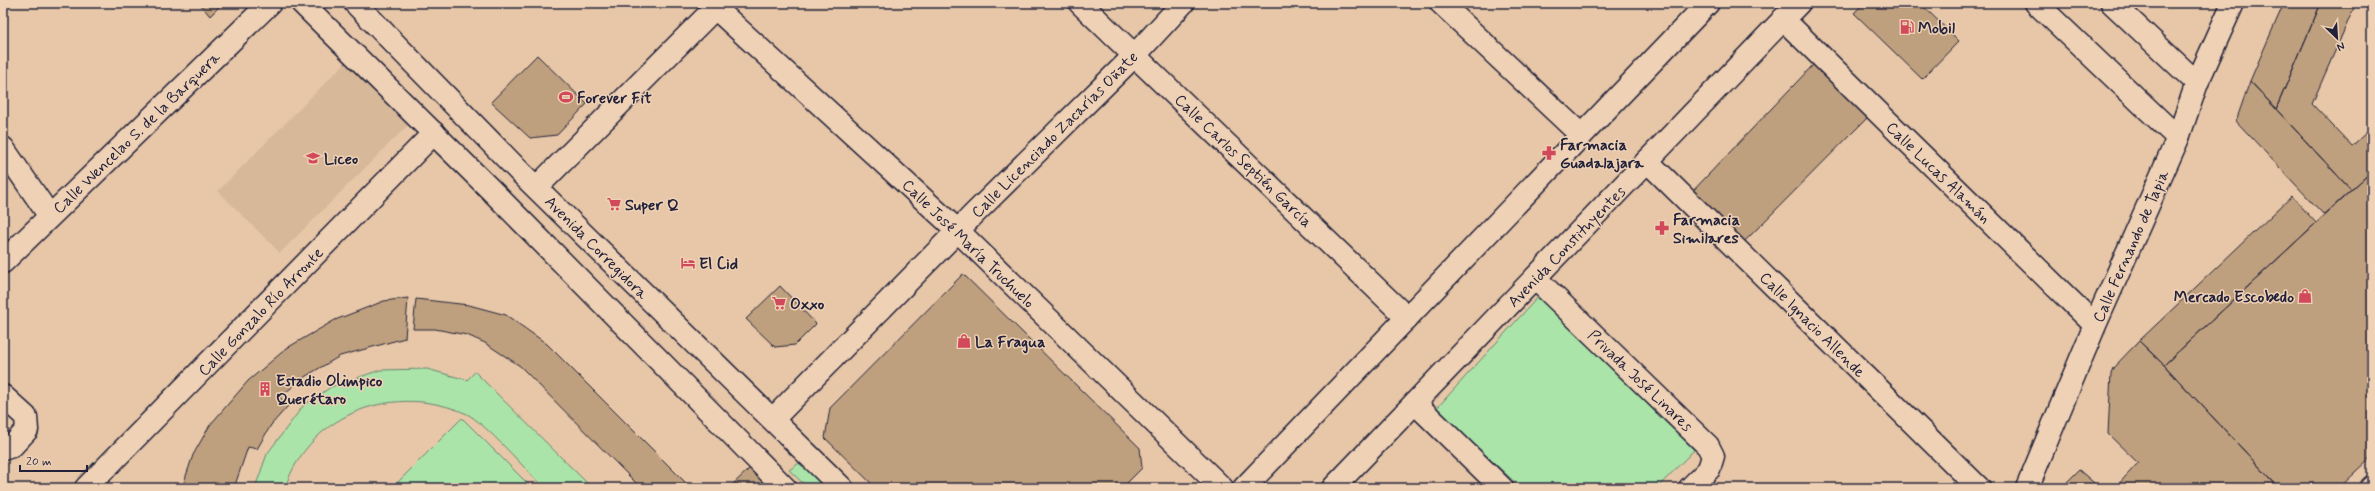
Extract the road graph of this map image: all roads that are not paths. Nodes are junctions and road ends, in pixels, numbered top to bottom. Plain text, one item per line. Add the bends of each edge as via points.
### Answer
1 (270, 3) edge
2 (302, 3) edge
3 (355, 3) edge
4 (1080, 3) edge
5 (1183, 3) edge
6 (1441, 3) edge
7 (1708, 3) edge
8 (1799, 3) edge
9 (2036, 3) edge
10 (2112, 3) edge
11 (2233, 3) edge
12 (715, 5) edge
13 (1783, 19) junction
14 (1135, 55) junction
15 (2197, 84) junction
16 (434, 133) junction
17 (1581, 135) junction
18 (2178, 138) junction
19 (3, 148) edge
20 (1647, 161) junction
21 (537, 188) junction
22 (49, 215) junction
23 (958, 230) junction
24 (3, 262) edge
25 (1535, 278) junction
26 (1407, 318) junction
27 (2095, 324) junction
28 (3, 396) edge
29 (1415, 403) junction
30 (774, 420) junction
31 (3, 449) edge
32 (94, 485) edge
33 (785, 488) edge
34 (842, 488) edge
35 (1222, 488) edge
36 (1244, 488) edge
37 (1333, 488) edge
38 (1502, 488) edge
39 (1690, 488) edge
40 (1979, 488) edge
41 (2027, 488) edge

1 - 22 street, Calle Wencelao S. de la Barquera
2 - 16 street
3 - 21 street, Avenida Corregidora
4 - 14 street, Calle Carlos Septién García
5 - 14 street, Calle Licenciado Zacarías Oñate
6 - 17 street
7 - 17 street
8 - 13 street, Avenida Constituyentes
9 - 18 street
10 - 15 street
11 - 15 street, Calle Fernando de Tapia
12 - 21 street
12 - 23 street, Calle José María Truchuelo
13 - 20 street, Avenida Constituyentes
13 - 27 street, Calle Lucas Alamán
14 - 23 street, Calle Licenciado Zacarías Oñate
14 - 26 street, Calle Carlos Septién García
15 - 18 street, Calle Fernando de Tapia
16 - 32 street, Calle Gonzalo Río Arronte
16 - 33 street
17 - 26 street
18 - 27 street, Calle Fernando de Tapia
19 - 22 street
20 - 25 street, Avenida Constituyentes
20 - 40 street, Calle Ignacio Allende
21 - 30 street, Avenida Corregidora
22 - 24 street, Calle Wencelao S. de la Barquera
23 - 30 street, Calle Licenciado Zacarías Oñate
23 - 35 street, Calle José María Truchuelo
25 - 29 street, Avenida Constituyentes
25 - 39 street, Privada José Linares via 1708,446 1713,456 1709,469
26 - 36 street
27 - 41 street, Calle Fernando de Tapia
28 - 31 street via 26,417 27,430 12,446
29 - 37 street, Avenida Constituyentes
29 - 38 street
30 - 34 street, Avenida Corregidora

